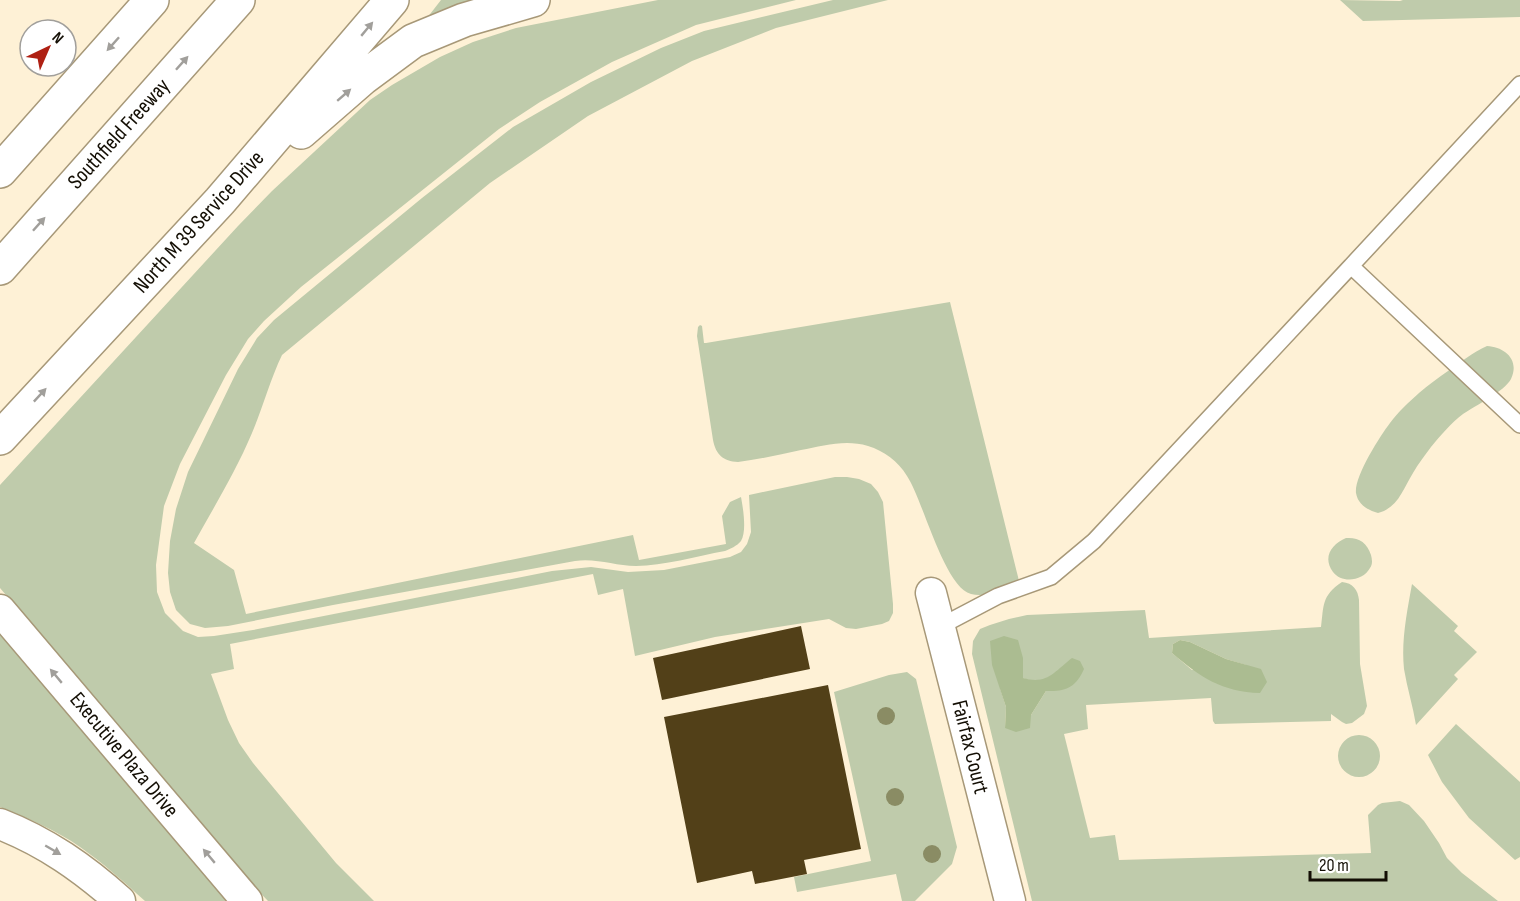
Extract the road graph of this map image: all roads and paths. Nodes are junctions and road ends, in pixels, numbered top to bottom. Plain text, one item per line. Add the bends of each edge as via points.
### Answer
1 (152, 0) edge
2 (238, 0) edge
3 (392, 0) edge
4 (533, 0) edge
5 (1520, 84) edge
6 (0, 171) edge
7 (220, 201) junction
8 (1351, 266) junction
9 (0, 268) edge
10 (1520, 425) edge
11 (0, 438) edge
12 (931, 593) dead end
13 (0, 610) edge
14 (939, 627) junction
15 (0, 824) edge
16 (120, 901) edge
17 (247, 901) edge
18 (1010, 901) edge

1 -> 6 main road
9 -> 2 main road, Southfield Freeway
7 -> 3 main road, North M 39 Service Drive
7 -> 4 main road via 363,78 413,41 464,20
5 - 8 lane
11 -> 7 main road, North M 39 Service Drive
8 - 10 lane
8 - 14 lane via 1094,541 1051,577 998,596
12 - 14 street, Fairfax Court
17 -> 13 street, Executive Plaza Drive
14 - 18 street, Fairfax Court
15 -> 16 street via 67,858

